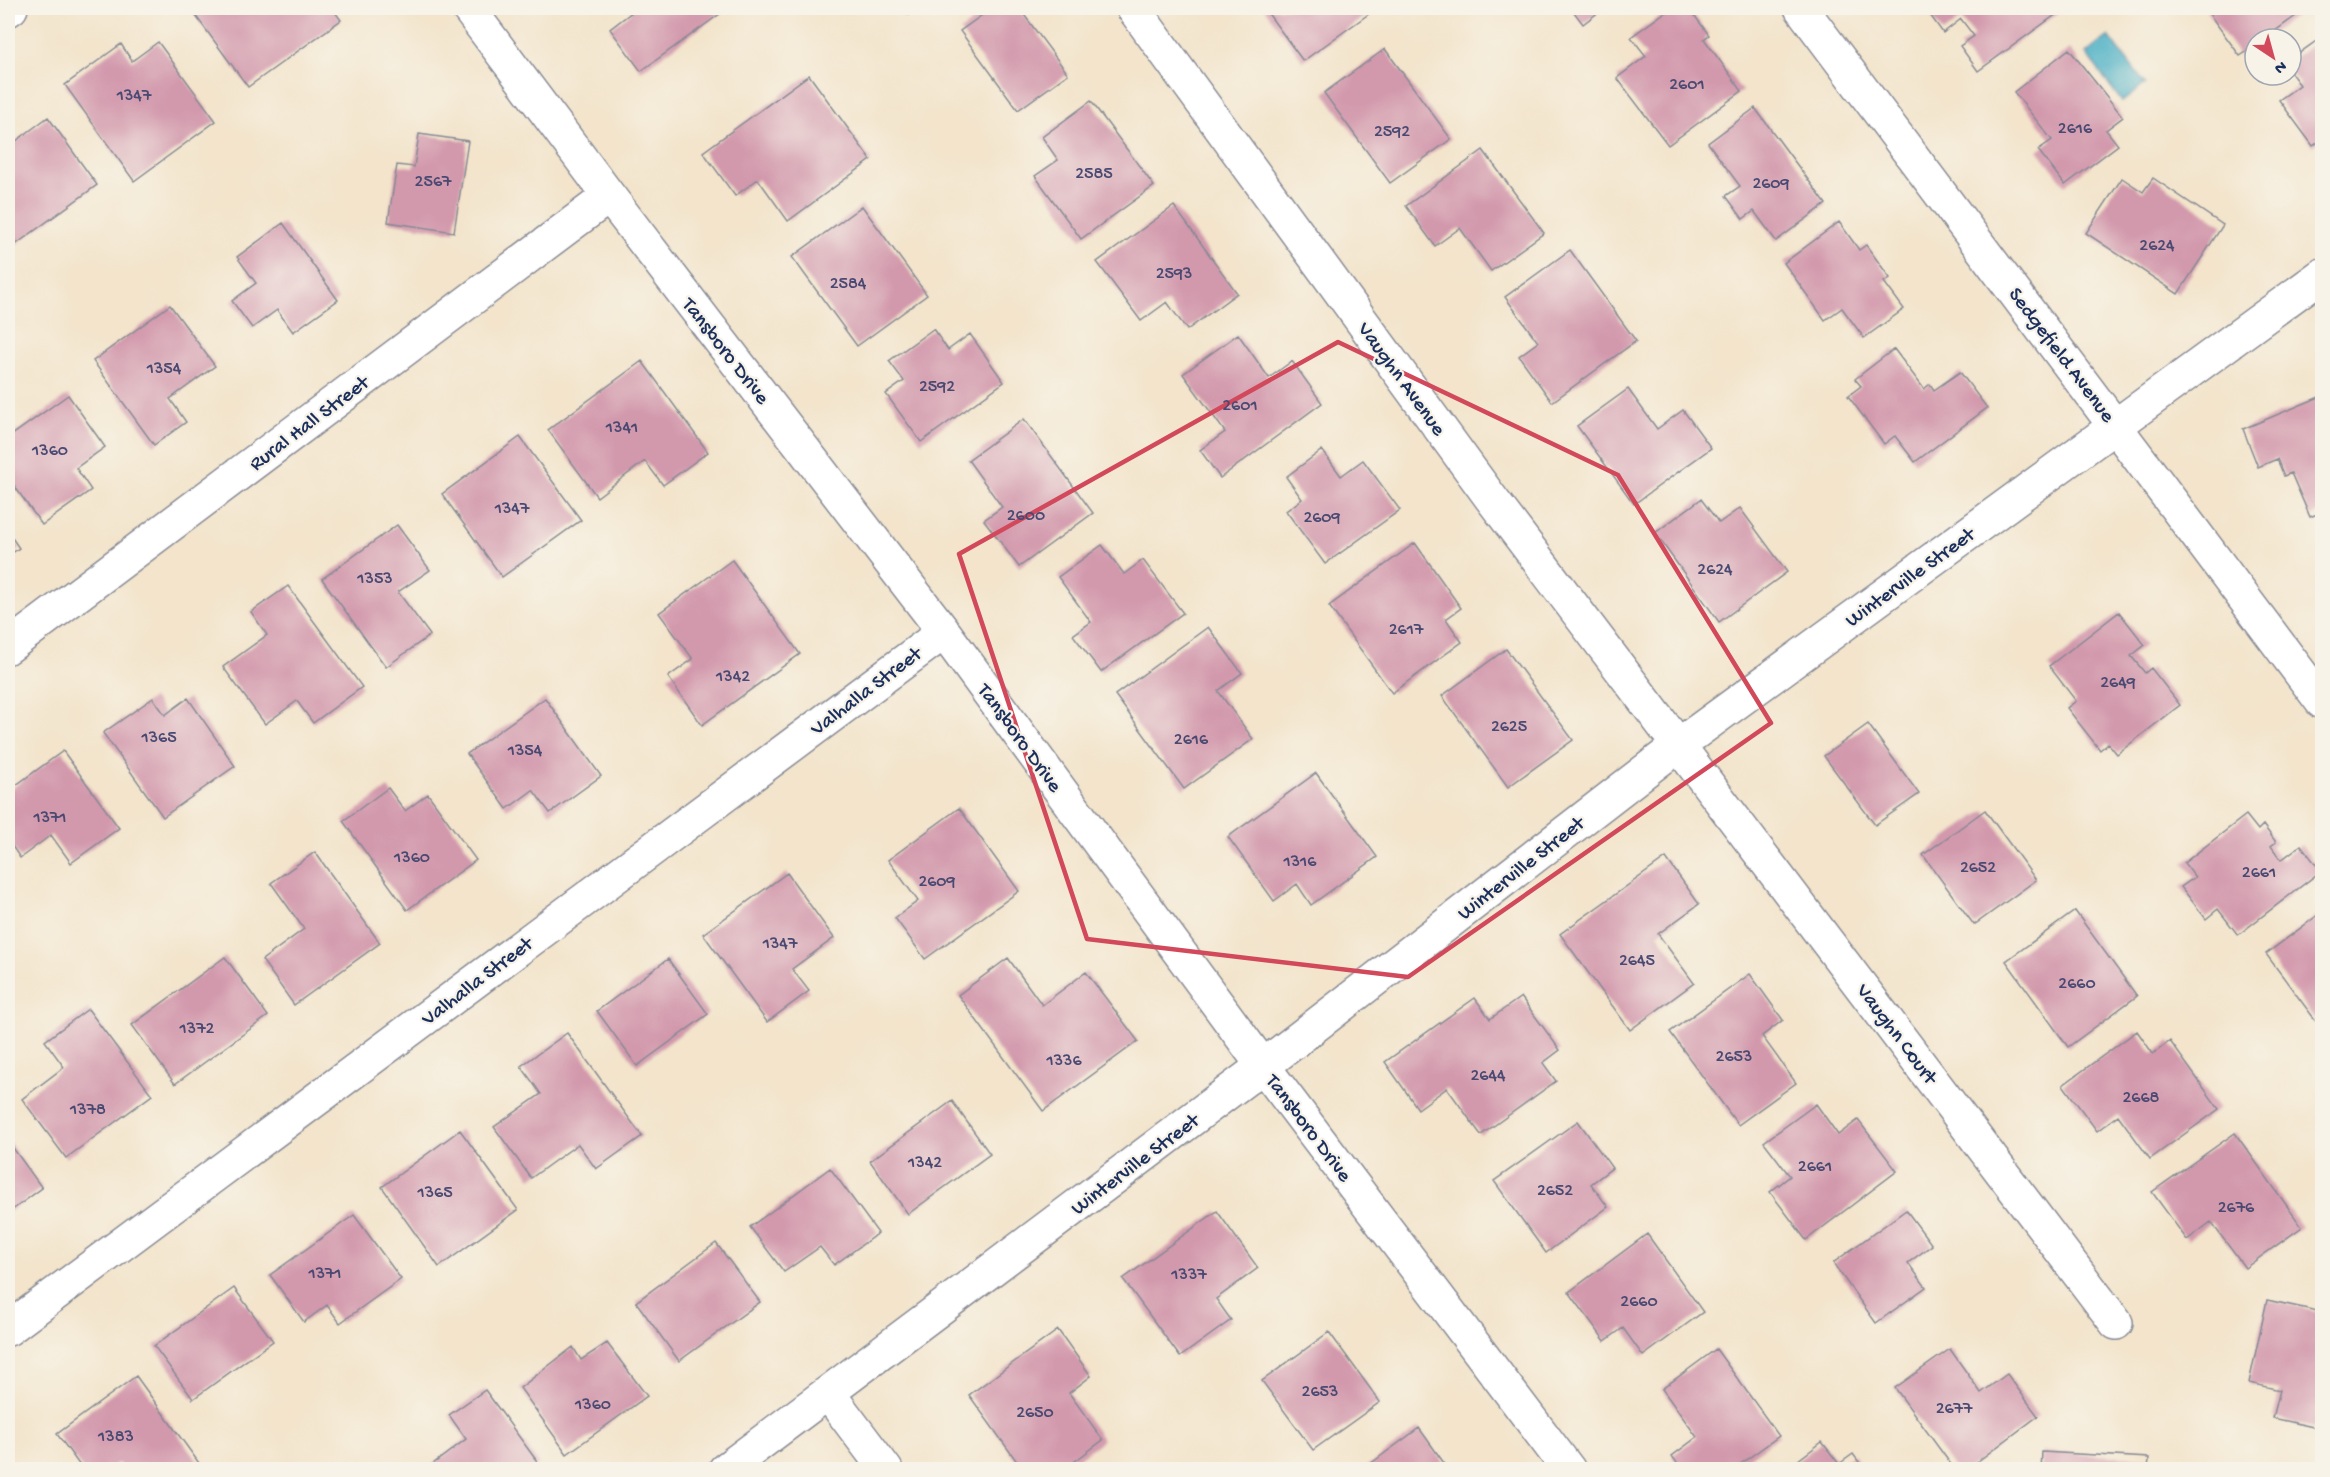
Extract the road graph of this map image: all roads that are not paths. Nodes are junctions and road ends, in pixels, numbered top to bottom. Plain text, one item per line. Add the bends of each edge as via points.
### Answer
1 (468, 8) edge
2 (1133, 8) edge
3 (1801, 8) edge
4 (609, 196) junction
5 (2322, 274) edge
6 (2117, 424) junction
7 (944, 632) junction
8 (8, 647) edge
9 (2322, 702) edge
10 (1680, 744) junction
11 (1263, 1066) junction
12 (2116, 1323) dead end
13 (8, 1329) edge
14 (828, 1393) junction
15 (724, 1470) edge
16 (886, 1470) edge
17 (1569, 1470) edge

1 - 4 street, Tansboro Drive
2 - 10 street, Vaughn Avenue via 1491,498
3 - 6 street, Sedgefield Avenue
4 - 7 street, Tansboro Drive
4 - 8 street, Rural Hall Street
5 - 6 street, Winterville Street
6 - 9 street, Sedgefield Avenue
6 - 10 street, Winterville Street
7 - 11 street, Tansboro Drive
7 - 13 street, Valhalla Street
10 - 11 street, Winterville Street
10 - 12 street, Vaughn Court
11 - 14 street, Winterville Street
11 - 17 street, Tansboro Drive
14 - 15 street, Winterville Street
14 - 16 street

